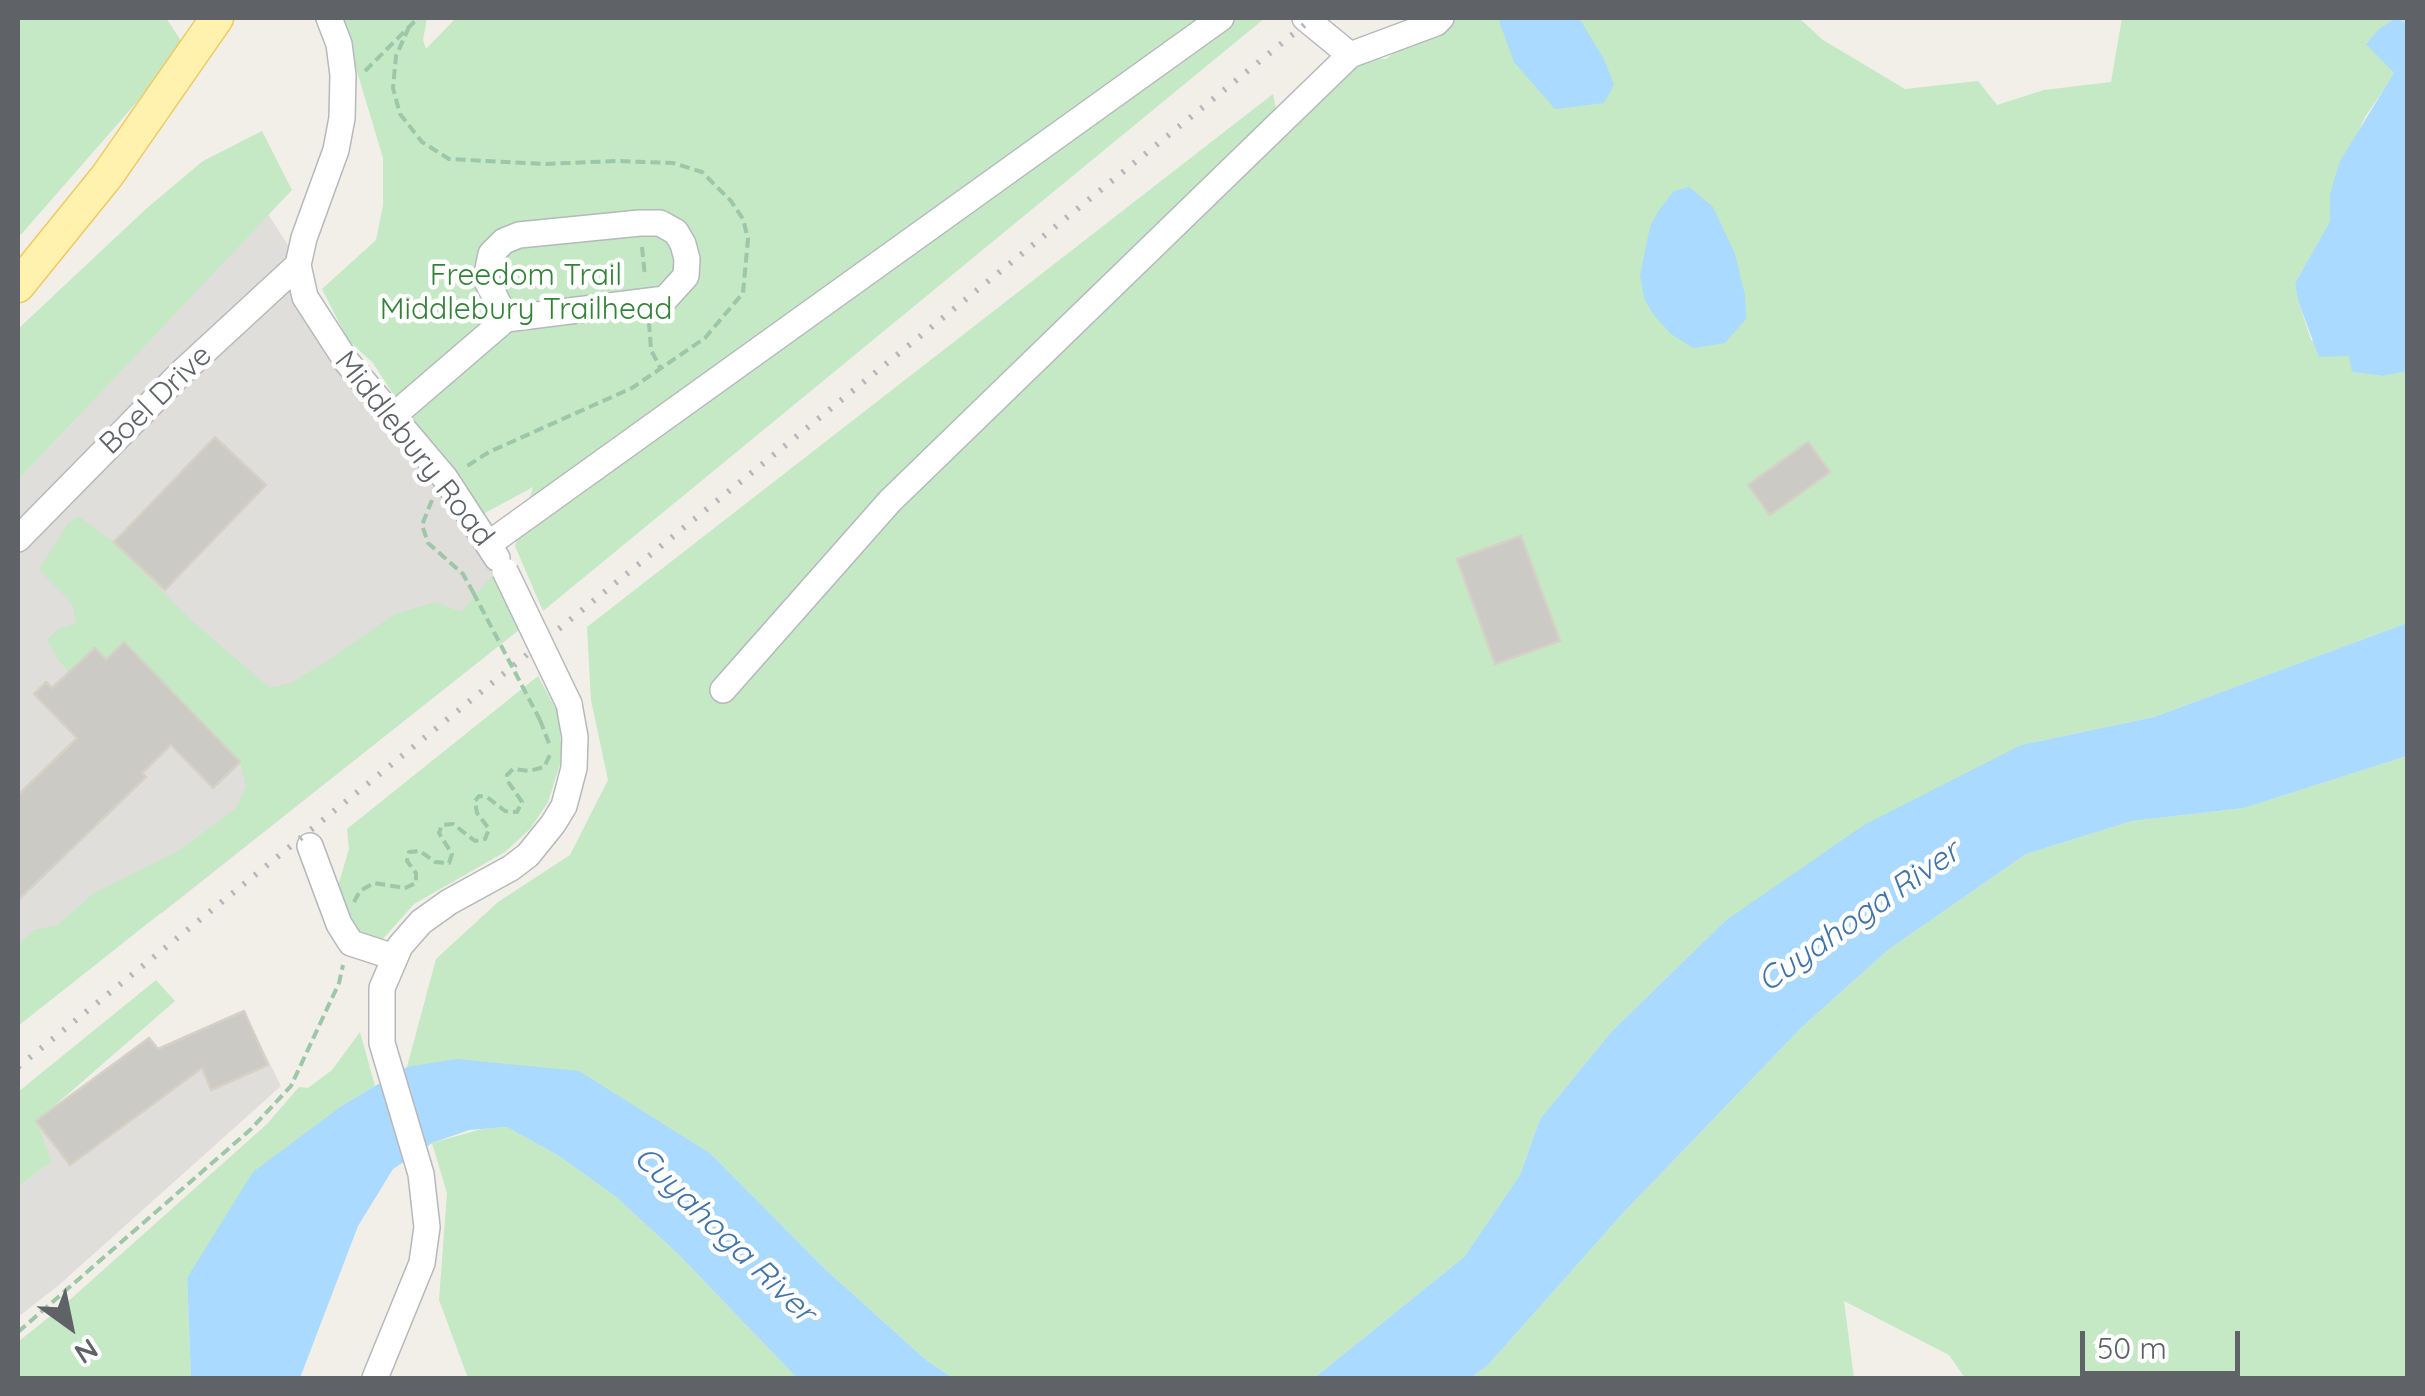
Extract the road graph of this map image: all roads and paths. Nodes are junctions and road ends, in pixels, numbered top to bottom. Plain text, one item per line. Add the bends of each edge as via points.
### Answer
1 (217, 18) edge
2 (330, 18) edge
3 (418, 18) edge
4 (1221, 18) edge
5 (1305, 18) edge
6 (1441, 18) edge
7 (1350, 55) junction
8 (342, 94) junction
9 (298, 265) junction
10 (18, 286) edge
11 (506, 319) junction
12 (392, 417) junction
13 (18, 539) edge
14 (490, 544) junction
15 (473, 592) dead end
16 (722, 690) dead end
17 (310, 846) dead end
18 (347, 936) junction
19 (394, 957) junction
20 (18, 1332) edge
21 (375, 1378) edge

1 - 10 main road via 107,176
2 - 8 street
3 - 8 path
4 - 14 street
5 - 7 street
6 - 7 street
7 - 16 street via 890,501
8 - 9 street via 336,150
9 - 12 street, Middlebury Road via 305,297 324,330
9 - 13 street, Boel Drive
11 - 11 street via 486,279 491,254 504,241 660,223 683,244 686,276 665,299
11 - 12 street
12 - 14 street, Middlebury Road
14 - 19 street, Middlebury Road, bridge via 569,704 574,768 564,806 528,855 421,922
15 - 18 path, bridge via 548,736 550,759 537,770 513,769 508,775 522,802 517,812 479,796 473,806 488,829 485,839 442,825 449,863 409,852 416,883 374,883 360,891
17 - 18 street
18 - 19 street
18 - 20 path via 339,983 291,1086 250,1130
19 - 21 street, Middlebury Road via 382,988 382,1043 420,1174 426,1242

